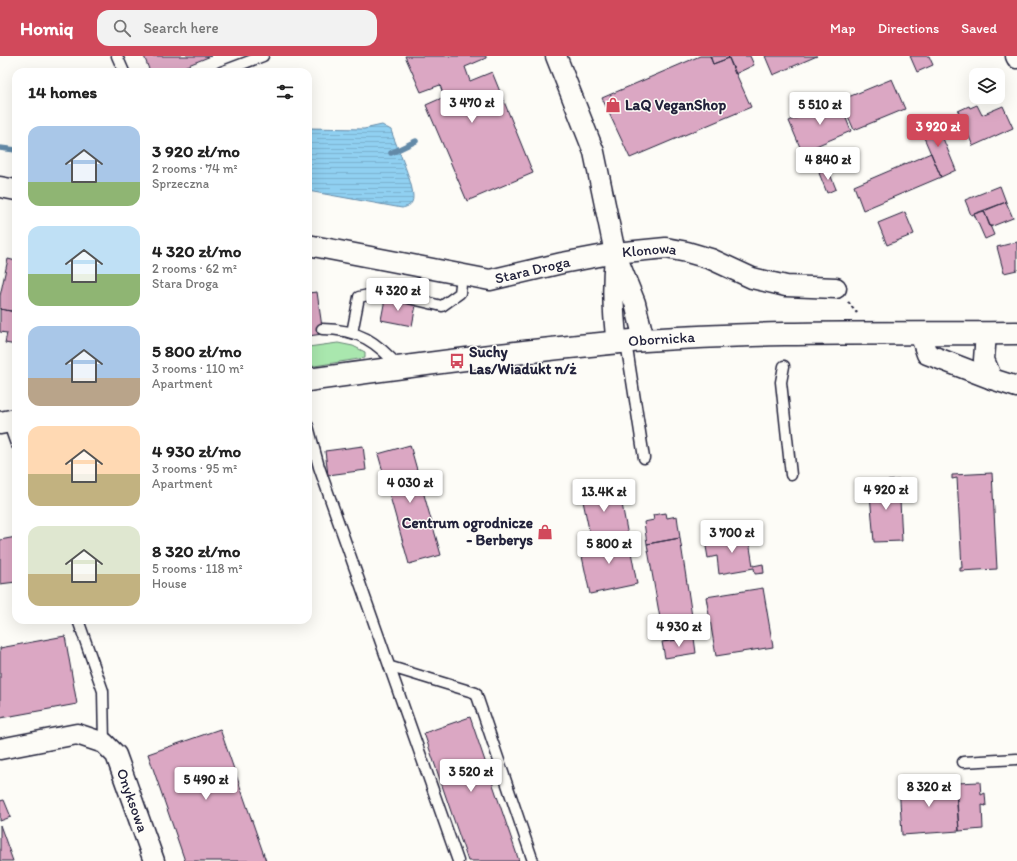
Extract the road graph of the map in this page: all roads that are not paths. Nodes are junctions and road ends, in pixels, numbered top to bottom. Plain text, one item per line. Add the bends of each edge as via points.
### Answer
1 (117, 56) edge
2 (263, 56) edge
3 (556, 56) edge
4 (122, 68) edge
5 (232, 68) edge
6 (0, 187) edge
7 (12, 189) edge
8 (312, 246) edge
9 (615, 253) junction
10 (462, 276) junction
11 (836, 288) dead end
12 (322, 329) dead end
13 (352, 333) junction
14 (986, 333) junction
15 (1017, 333) edge
16 (920, 334) junction
17 (629, 342) junction
18 (784, 366) dead end
19 (400, 368) junction
20 (312, 379) edge
21 (992, 379) junction
22 (1017, 387) edge
23 (8, 421) edge
24 (12, 432) edge
25 (312, 441) edge
26 (644, 458) dead end
27 (791, 475) dead end
28 (79, 624) edge
29 (391, 667) junction
30 (104, 743) junction
31 (0, 749) edge
32 (1017, 759) edge
33 (963, 762) dead end
34 (154, 861) edge
35 (458, 861) edge
36 (533, 861) edge

1 - 4 lane
2 - 5 lane
3 - 9 street, Klonowa via 594,152
6 - 7 street
8 - 10 street, Stara Droga
9 - 10 street, Stara Droga via 490,280
9 - 11 street, Klonowa via 653,248 680,250 711,259 752,278 786,286
9 - 17 street via 635,303
9 - 17 street via 613,314
10 - 13 lane via 460,292 442,306 383,292 358,297
12 - 13 lane
13 - 19 lane via 382,348
14 - 15 main road, Obornicka
14 - 16 main road, Obornicka
14 - 21 street via 984,360
16 - 17 main road, Obornicka via 816,334
16 - 21 street via 927,354
17 - 19 main road, Obornicka
17 - 26 lane
18 - 27 lane via 781,382
19 - 20 main road, Obornicka
21 - 22 street
23 - 24 lane
25 - 29 lane
28 - 30 lane via 103,691
29 - 35 lane
29 - 36 lane via 476,694
30 - 31 street via 77,734
30 - 34 street, Onyksowa via 116,755
32 - 33 lane

